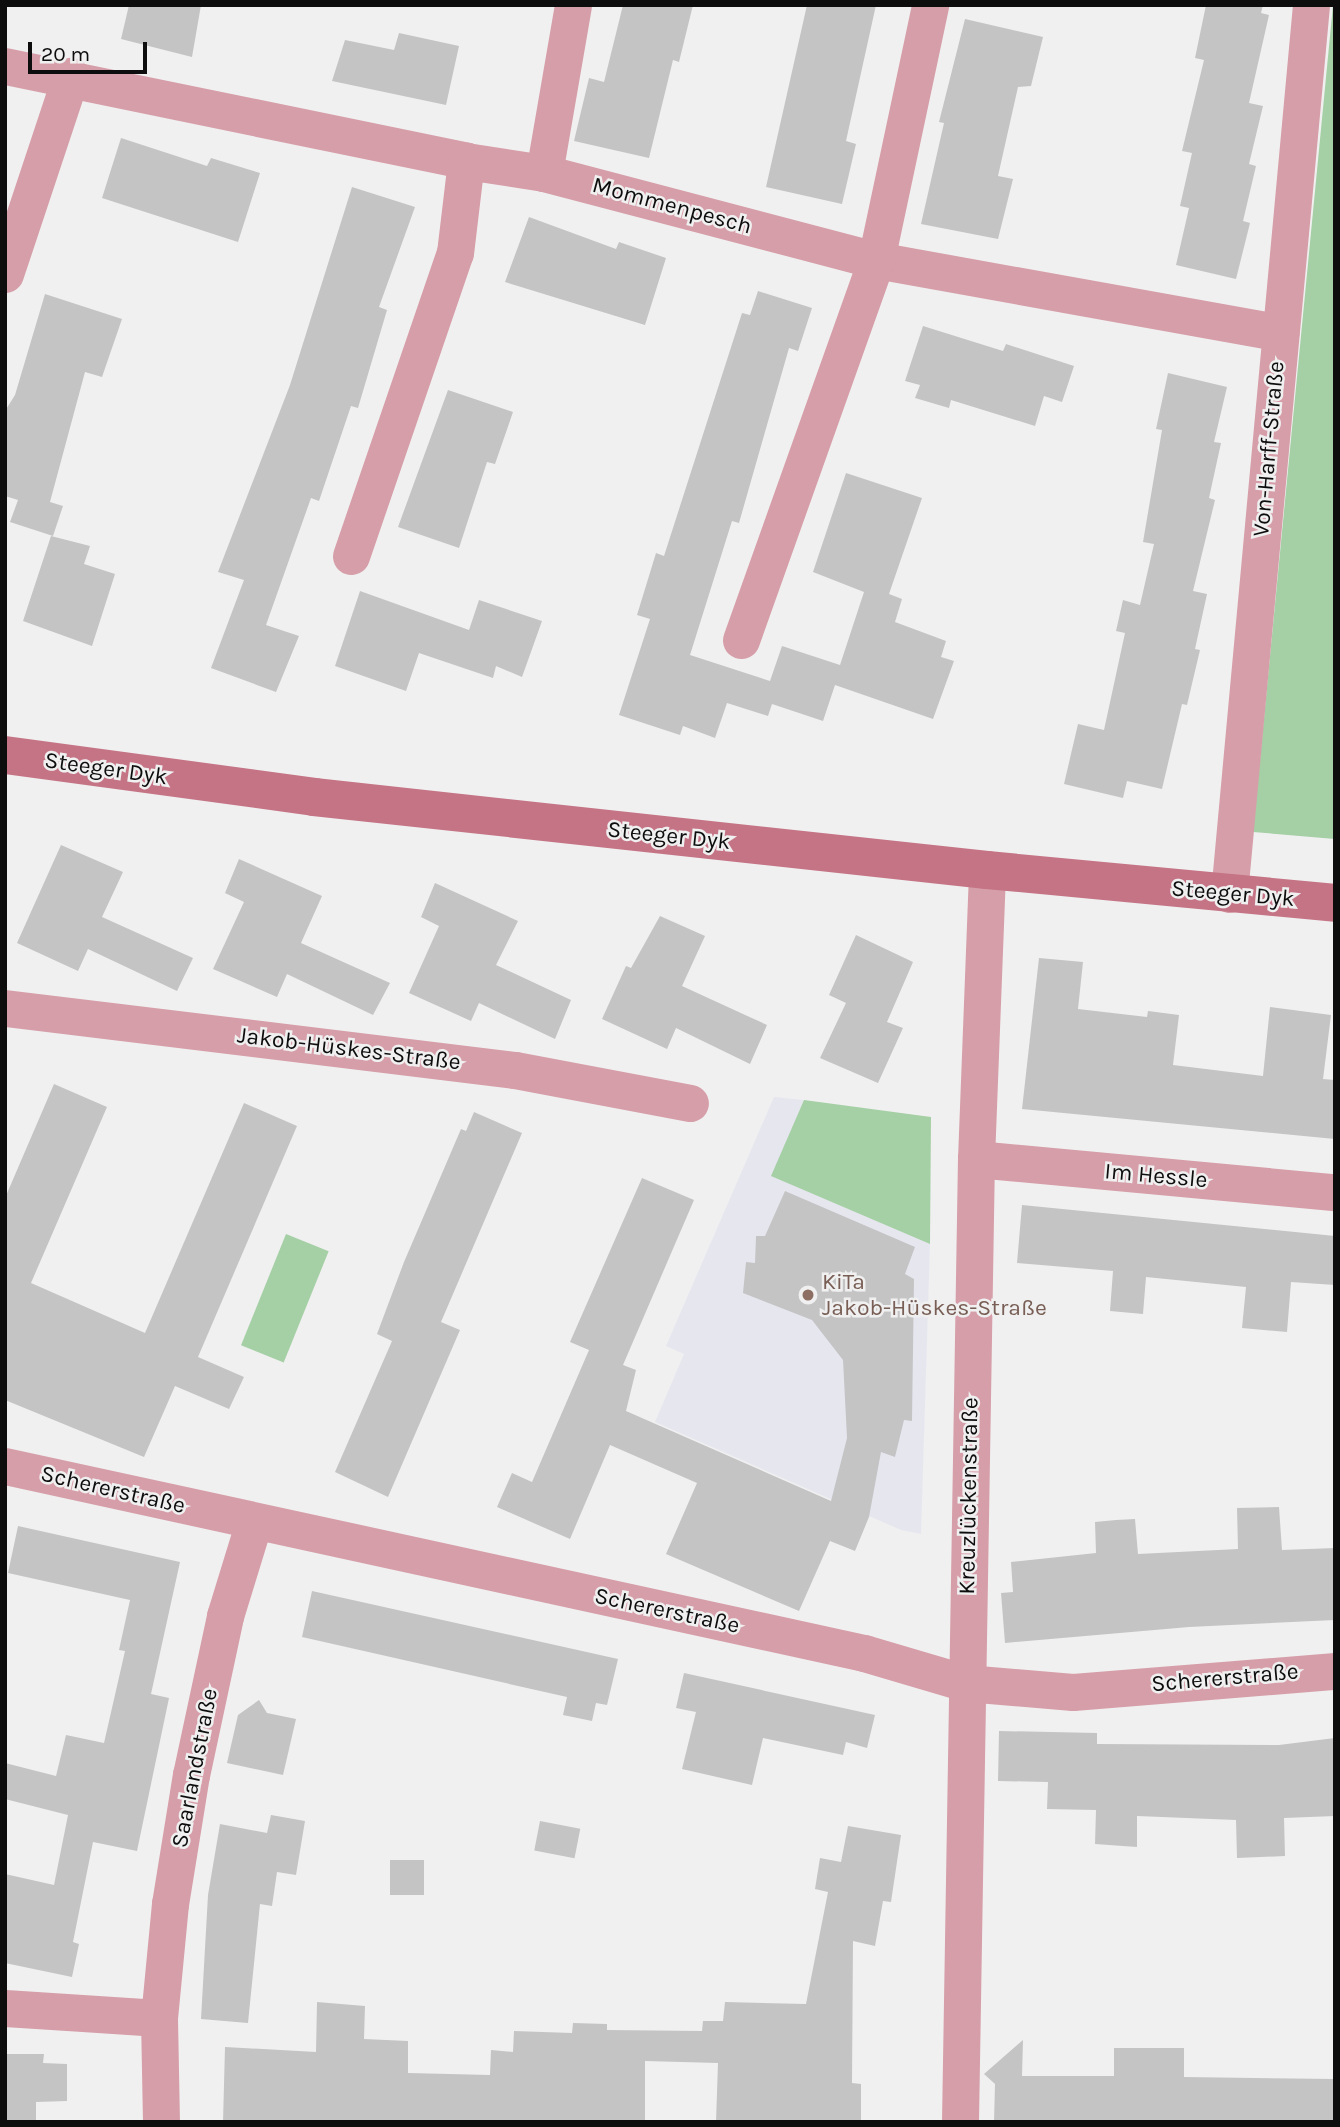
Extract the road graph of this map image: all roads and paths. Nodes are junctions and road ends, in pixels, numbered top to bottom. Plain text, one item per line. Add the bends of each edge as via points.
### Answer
1 (573, 5) edge
2 (930, 5) edge
3 (1311, 5) edge
4 (5, 65) edge
5 (71, 76) junction
6 (466, 162) junction
7 (544, 173) junction
8 (876, 260) junction
9 (5, 274) edge
10 (1280, 333) junction
11 (351, 556) dead end
12 (741, 640) dead end
13 (5, 755) edge
14 (987, 870) junction
15 (1229, 894) junction
16 (1335, 903) edge
17 (5, 1008) edge
18 (690, 1103) dead end
19 (976, 1159) junction
20 (1335, 1192) edge
21 (5, 1466) edge
22 (254, 1522) junction
23 (1335, 1671) edge
24 (966, 1683) junction
25 (5, 2008) edge
26 (159, 2018) junction
27 (160, 2122) edge
28 (960, 2122) edge

1 - 7 street
2 - 8 street
3 - 10 street, Von-Harff-Straße
4 - 5 street, Mommenpesch
5 - 6 street, Mommenpesch
5 - 9 street
6 - 7 street, Mommenpesch
6 - 11 street via 455,253
7 - 8 street, Mommenpesch
8 - 10 street, Mommenpesch
8 - 12 street
10 - 15 street, Von-Harff-Straße
13 - 14 street, Steeger Dyk via 314,797
14 - 15 street, Steeger Dyk
14 - 19 street, Kreuzlückenstraße
15 - 16 street, Steeger Dyk
17 - 18 street, Jakob-Hüskes-Straße via 515,1070
19 - 20 street, Im Hessle
19 - 24 street, Kreuzlückenstraße
21 - 22 street, Schererstraße
22 - 24 street, Schererstraße via 864,1653
22 - 26 street, Saarlandstraße via 225,1616 191,1775 170,1904
23 - 24 street, Schererstraße via 1073,1692
24 - 28 street, Kreuzlückenstraße
25 - 26 street
26 - 27 street, Saarlandstraße

